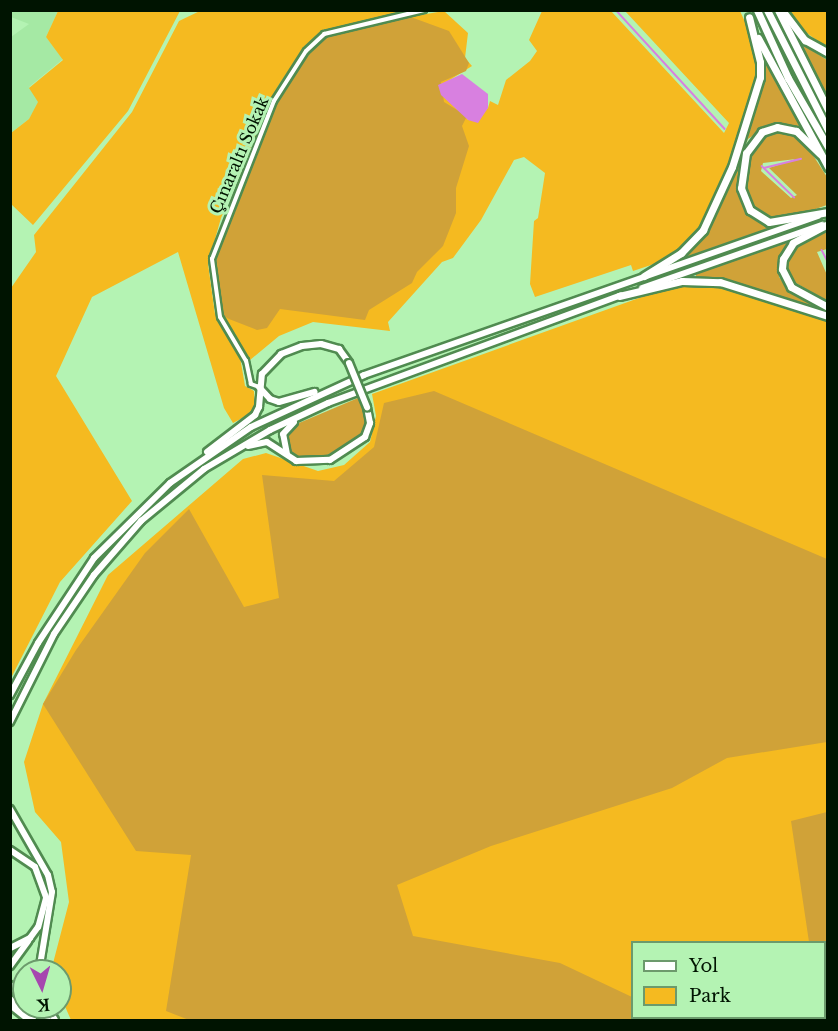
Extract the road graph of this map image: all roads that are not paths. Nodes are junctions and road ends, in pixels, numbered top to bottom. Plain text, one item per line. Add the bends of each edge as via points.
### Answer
1 (424, 10) edge
2 (757, 10) edge
3 (766, 10) edge
4 (780, 10) edge
5 (748, 14) edge
6 (828, 53) edge
7 (828, 110) edge
8 (828, 130) edge
9 (828, 147) edge
10 (820, 154) junction
11 (828, 166) edge
12 (828, 212) edge
13 (828, 223) edge
14 (644, 276) junction
15 (619, 296) junction
16 (828, 307) edge
17 (828, 316) edge
18 (364, 375) junction
19 (259, 387) junction
20 (328, 403) junction
21 (228, 453) junction
22 (288, 457) junction
23 (170, 483) junction
24 (10, 695) edge
25 (10, 724) edge
26 (10, 809) edge
27 (10, 850) edge
28 (30, 938) junction
29 (10, 948) edge
30 (39, 955) junction
31 (38, 959) edge
32 (39, 959) edge
33 (10, 966) edge
34 (10, 999) edge
35 (10, 1005) edge
36 (31, 1020) edge

1 - 19 street, Çınaraltı Sokak via 324,34 306,51 281,87 260,131 217,242 212,266 220,317 246,361 251,384
2 - 9 highway via 797,95
3 - 8 highway
4 - 6 highway via 805,40
4 - 7 highway
5 - 10 highway
5 - 14 highway via 760,76 732,167 703,230 681,253
10 - 11 highway
10 - 12 highway via 796,131 777,127 762,132 746,153 741,188 750,210 769,222
12 - 14 main road
13 - 15 main road
13 - 16 highway via 793,243 782,269 791,288
14 - 18 main road
15 - 17 highway via 682,281 720,282
15 - 20 main road
18 - 19 main road via 284,402 270,399
18 - 23 main road via 251,427
19 - 22 main road, bridge via 270,363 302,346 334,347 349,363 367,407 367,432 346,453 312,463
19 - 23 main road via 255,415
20 - 21 main road
20 - 22 main road via 284,430 282,441
21 - 22 main road via 264,441
21 - 25 main road via 141,521 115,548 54,633
23 - 24 main road via 94,558 38,643
26 - 30 main road via 48,875 52,892 51,914
27 - 28 main road via 35,867 44,886 44,916
28 - 29 main road
28 - 33 main road
30 - 31 main road
30 - 32 main road
34 - 36 main road
35 - 36 main road

